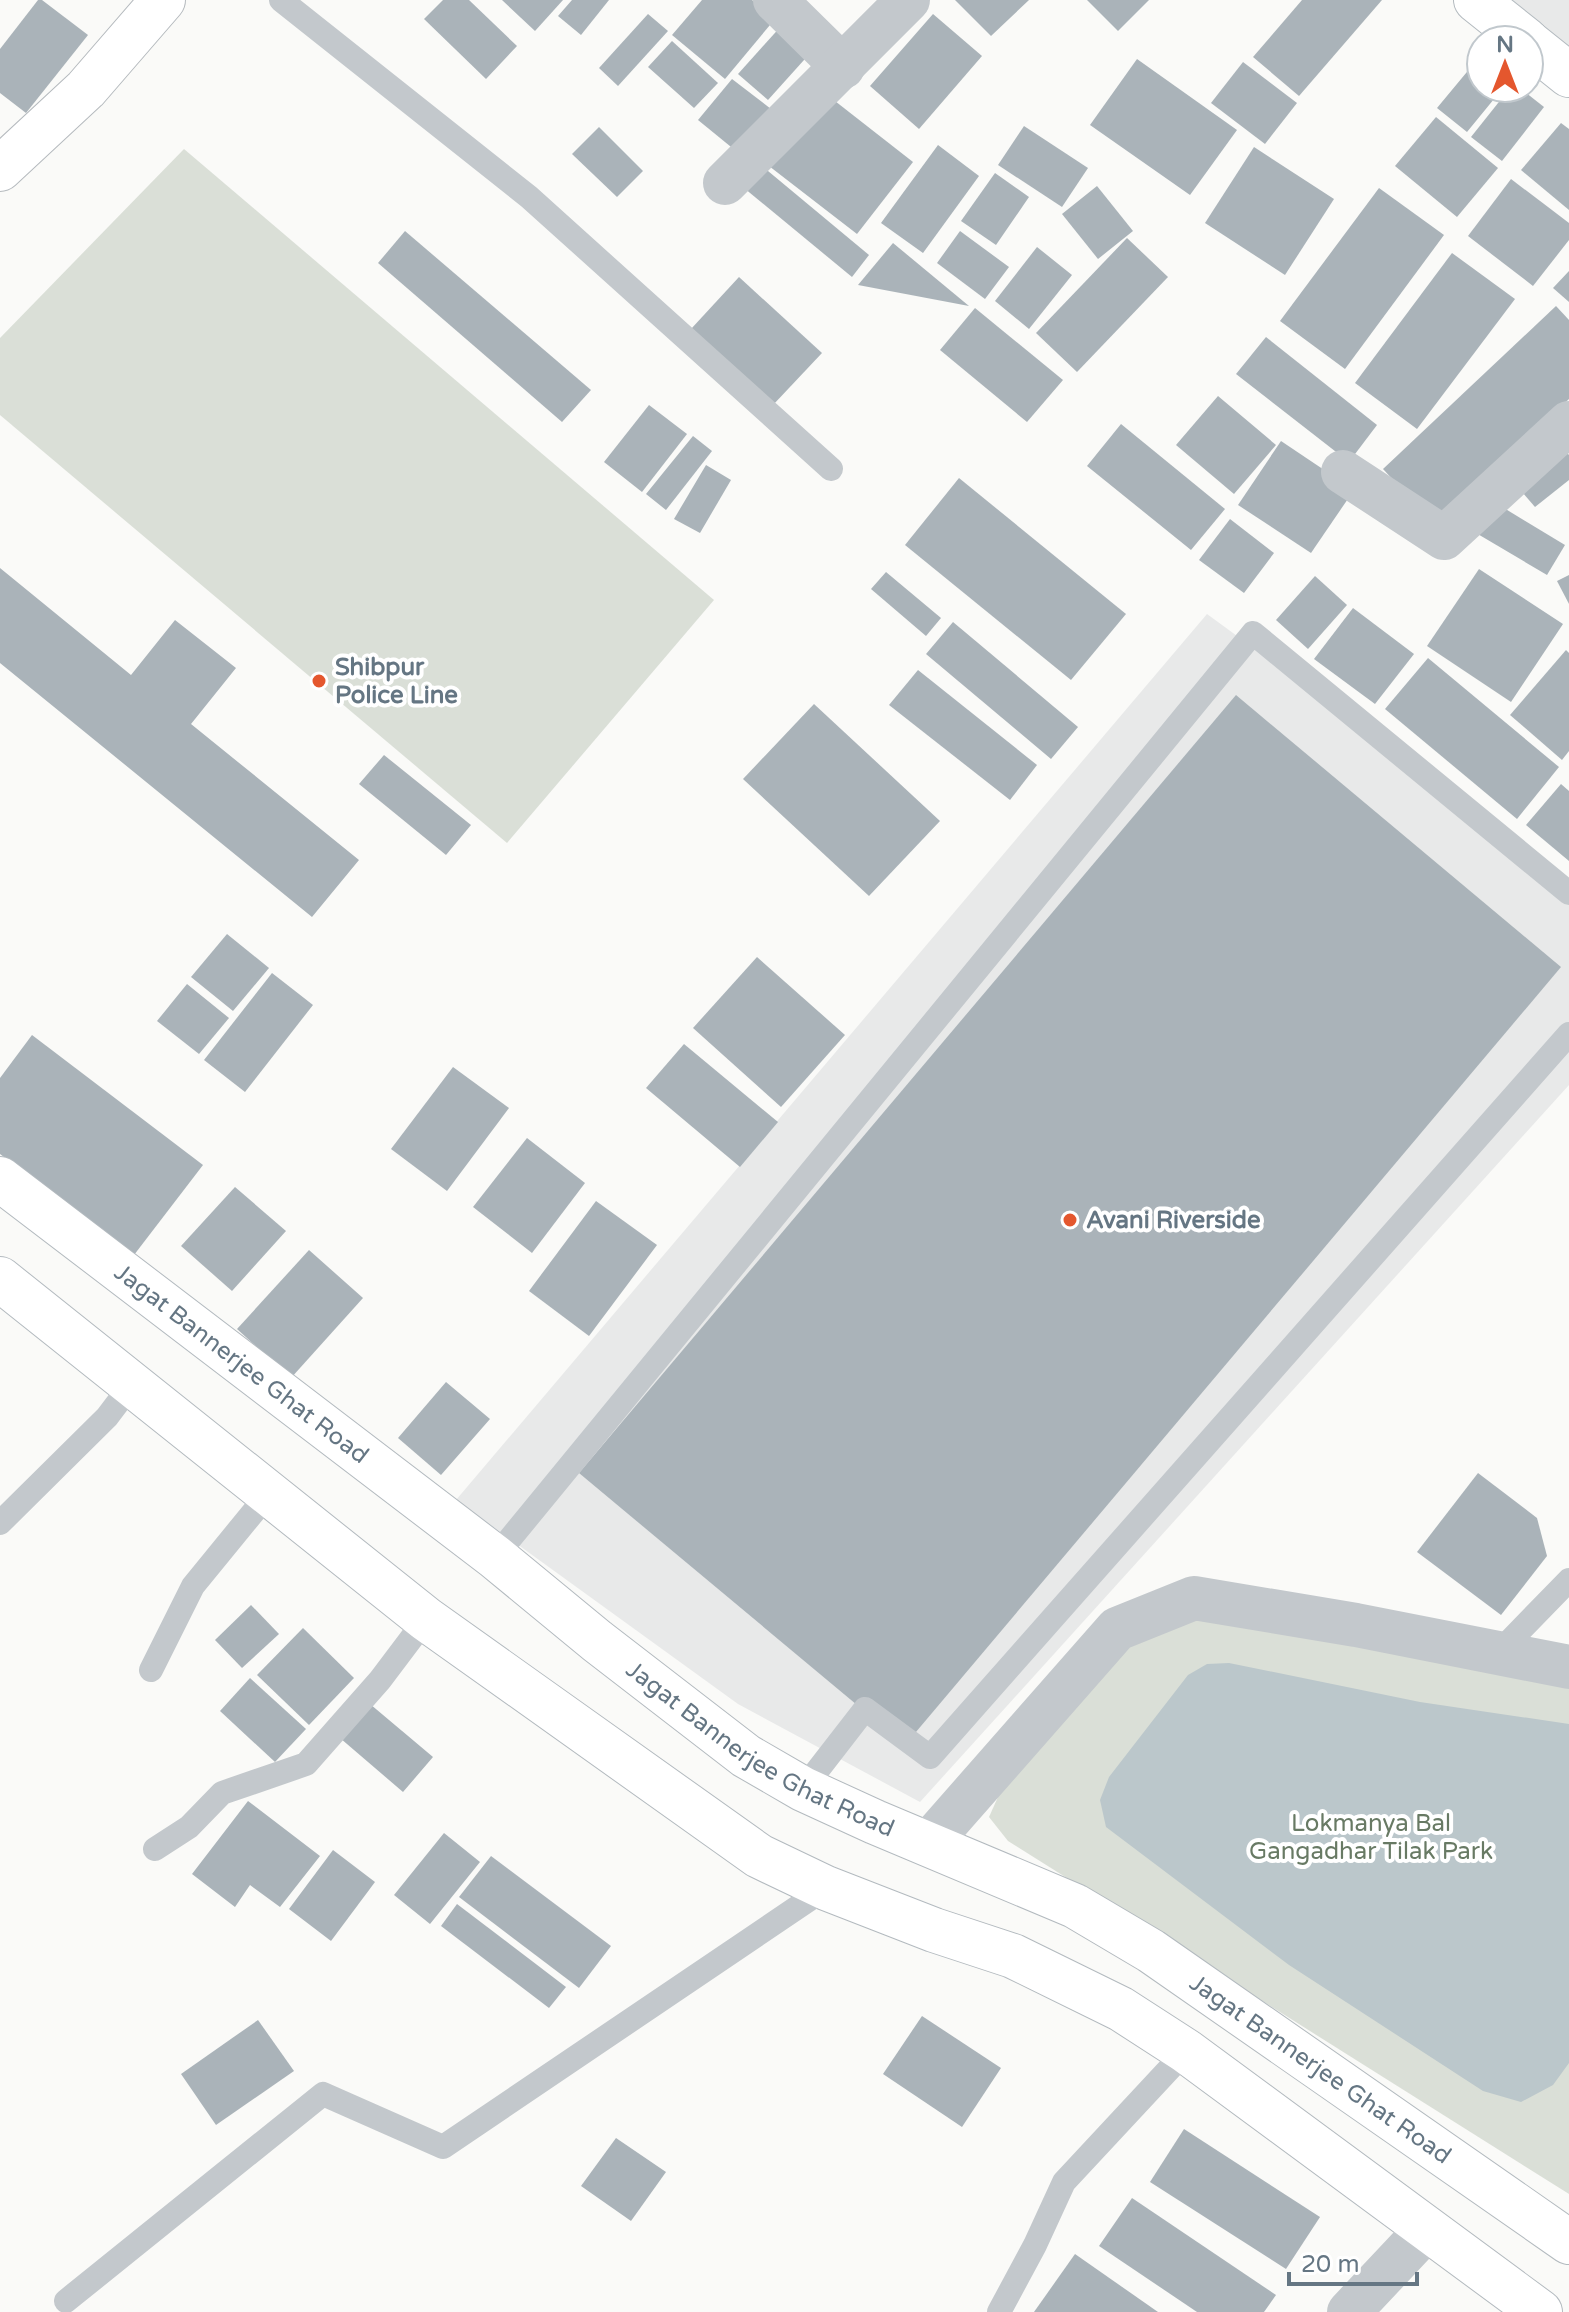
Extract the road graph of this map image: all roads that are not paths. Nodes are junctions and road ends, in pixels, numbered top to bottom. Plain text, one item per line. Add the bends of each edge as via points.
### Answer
1 (163, 0) edge
2 (281, 0) edge
3 (775, 0) edge
4 (908, 0) edge
5 (1476, 0) edge
6 (1550, 55) edge
7 (843, 67) junction
8 (0, 169) edge
9 (725, 183) dead end
10 (1569, 423) edge
11 (831, 469) dead end
12 (1343, 472) dead end
13 (1569, 893) edge
14 (1569, 1034) edge
15 (0, 1179) edge
16 (0, 1279) edge
17 (132, 1384) junction
18 (269, 1493) junction
19 (0, 1523) edge
20 (495, 1557) junction
21 (1569, 1580) edge
22 (426, 1619) junction
23 (1498, 1653) junction
24 (1569, 1667) edge
25 (151, 1670) dead end
26 (803, 1789) junction
27 (928, 1844) junction
28 (155, 1849) dead end
29 (826, 1888) junction
30 (1186, 2051) junction
31 (1427, 2229) junction
32 (1569, 2242) edge
33 (66, 2301) dead end
34 (999, 2312) edge
35 (1349, 2312) edge
36 (1540, 2312) edge

1 - 8 main road via 86,89
2 - 11 lane via 529,197
3 - 7 street
4 - 7 street
5 - 6 main road
7 - 9 street
10 - 12 street via 1444,538
13 - 20 lane via 1253,633
14 - 26 lane via 930,1757 865,1709
15 - 20 main road, Jagat Bannerjee Ghat Road
16 - 17 main road
17 - 18 main road
17 - 19 lane via 107,1417
18 - 22 main road
18 - 25 lane via 193,1586
20 - 26 main road, Jagat Bannerjee Ghat Road via 746,1756
21 - 23 lane
22 - 28 lane via 306,1764 222,1793 189,1827
22 - 29 main road via 759,1856
23 - 24 street
23 - 27 street via 1194,1598 1117,1629
26 - 27 main road, Jagat Bannerjee Ghat Road
27 - 32 main road, Jagat Bannerjee Ghat Road via 1075,1906 1151,1951
29 - 30 main road via 1013,1956 1121,2009
29 - 33 lane via 443,2147 323,2094
30 - 31 main road
30 - 34 lane via 1064,2182
31 - 35 street
31 - 36 main road

